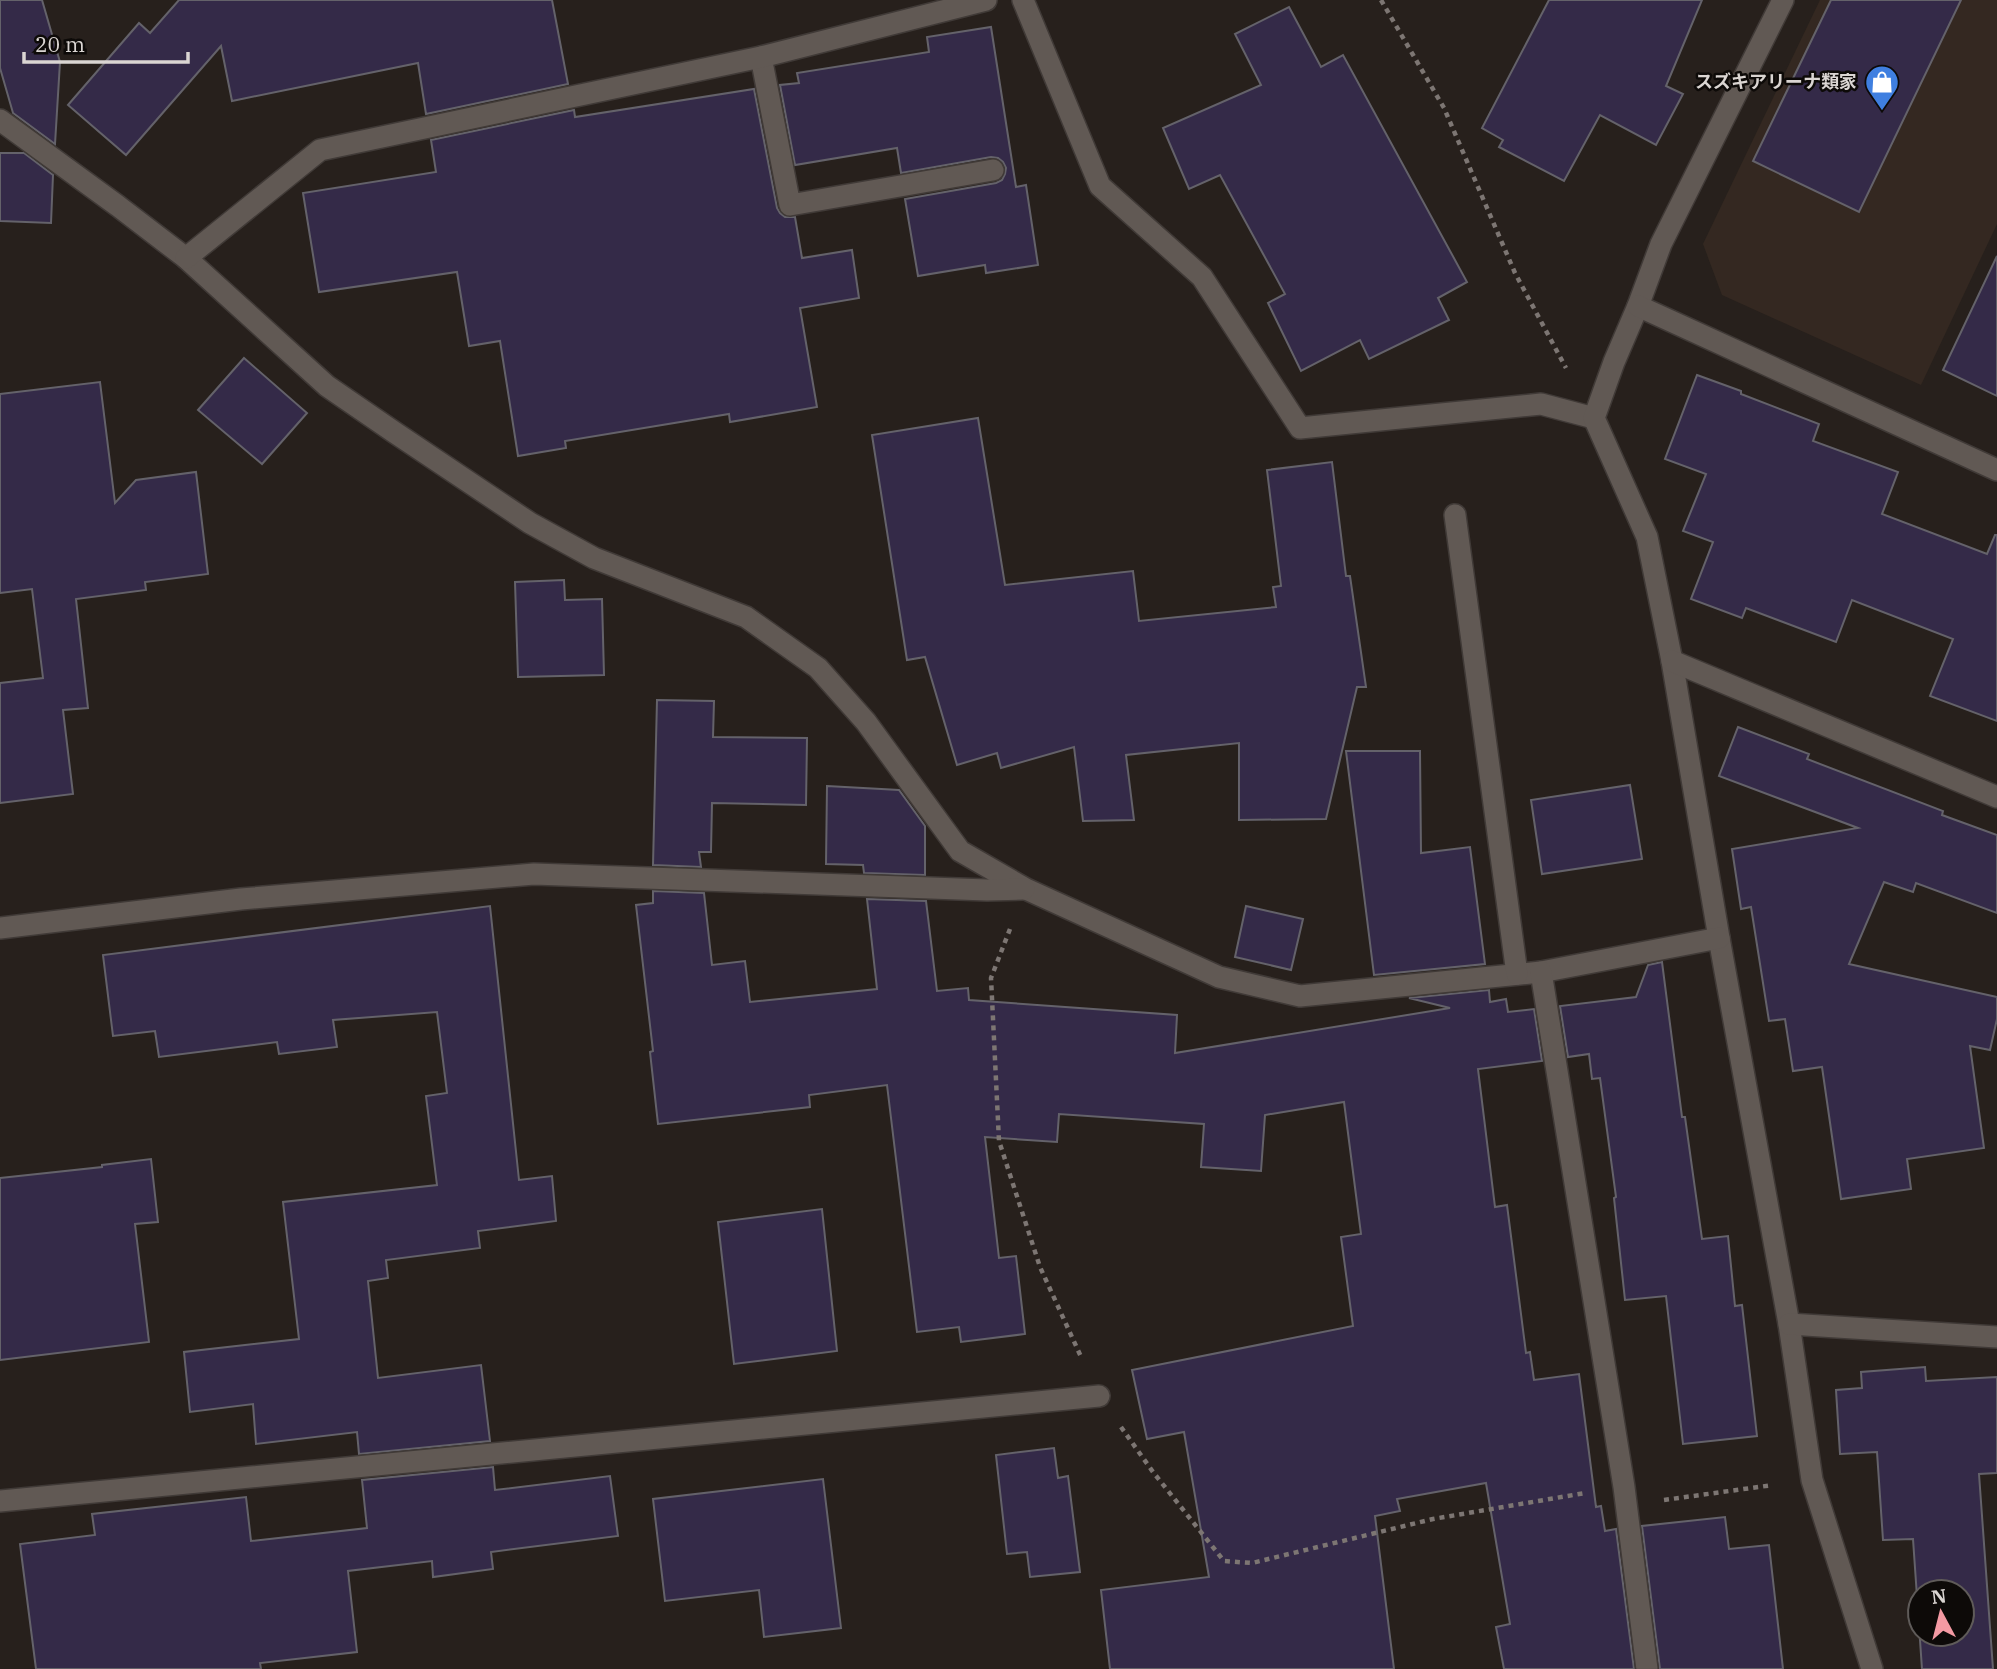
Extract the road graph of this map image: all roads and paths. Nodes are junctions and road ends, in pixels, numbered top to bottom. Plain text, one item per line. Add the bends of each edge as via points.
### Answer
1 (986, 0) edge
2 (1023, 0) edge
3 (1381, 0) edge
4 (1783, 0) edge
5 (761, 57) junction
6 (0, 120) edge
7 (993, 170) dead end
8 (186, 258) junction
9 (1638, 306) junction
10 (1594, 418) junction
11 (1997, 470) edge
12 (1455, 515) dead end
13 (1672, 661) junction
14 (1997, 797) edge
15 (1026, 889) junction
16 (0, 928) edge
17 (1719, 938) junction
18 (1541, 972) junction
19 (1517, 974) junction
20 (1789, 1324) junction
21 (1997, 1337) edge
22 (1099, 1396) junction
23 (1812, 1480) junction
24 (1625, 1496) junction
25 (0, 1501) edge
26 (1647, 1669) edge
27 (1872, 1669) edge

1 - 5 street
2 - 10 street via 1100,186 1202,277 1300,428 1541,404
3 - 10 path via 1444,108 1514,273
4 - 9 street via 1661,244
5 - 7 street via 790,205
5 - 8 street via 320,150
6 - 8 street
8 - 15 street via 327,386 530,523 594,558 746,617 818,668 866,722 960,851
9 - 10 street
9 - 11 street
10 - 13 street via 1647,537
12 - 19 street
13 - 14 street
13 - 17 street
15 - 16 street via 534,874 241,899
15 - 19 street via 1219,977 1300,996
15 - 22 path via 991,978 999,1141 1040,1267
17 - 18 street
17 - 20 street
18 - 19 street
18 - 24 street
20 - 21 street
20 - 23 street
22 - 24 path via 1224,1560 1252,1563 1433,1519
22 - 25 street
23 - 24 path
23 - 27 street
24 - 26 street

